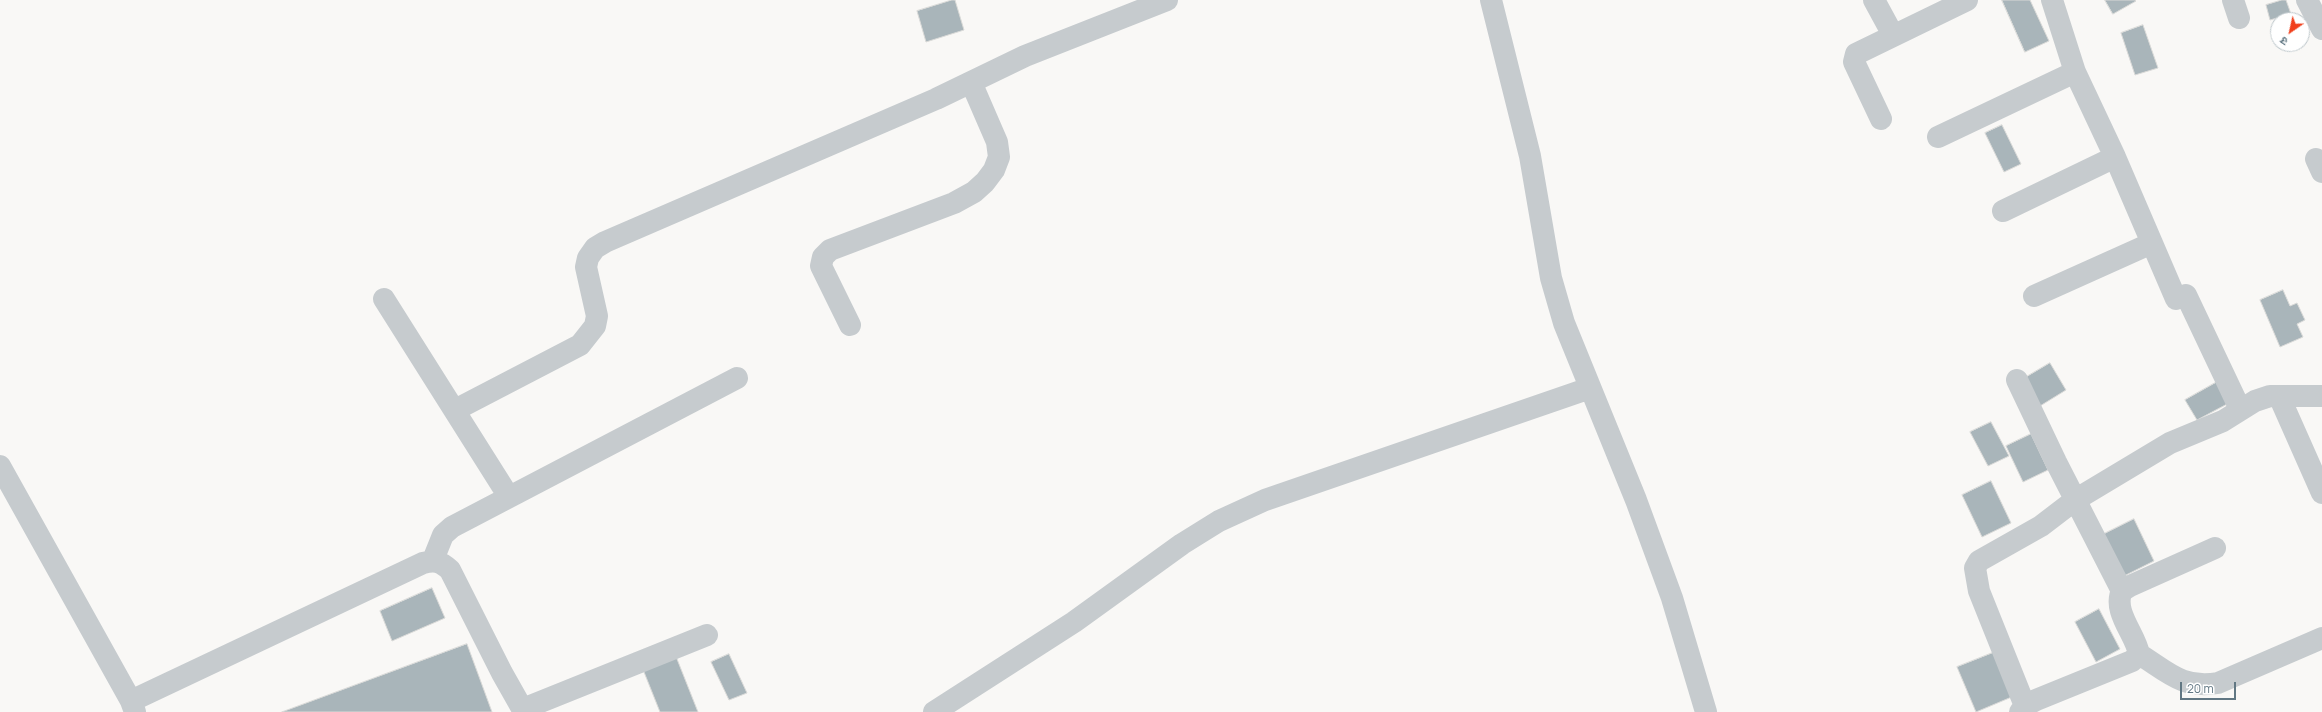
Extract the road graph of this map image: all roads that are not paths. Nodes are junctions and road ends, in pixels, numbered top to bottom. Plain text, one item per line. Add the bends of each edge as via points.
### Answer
1 (1167, 0) edge
2 (1491, 0) edge
3 (1874, 0) edge
4 (1966, 0) edge
5 (2052, 0) edge
6 (2307, 0) edge
7 (2322, 29) edge
8 (1893, 35) junction
9 (2075, 72) junction
10 (971, 82) junction
11 (1881, 119) dead end
12 (1938, 137) dead end
13 (2115, 157) junction
14 (2003, 211) dead end
15 (2152, 243) junction
16 (2034, 296) dead end
17 (384, 298) dead end
18 (850, 325) dead end
19 (737, 378) dead end
20 (2017, 380) dead end
21 (1590, 388) junction
22 (2279, 396) junction
23 (2322, 396) edge
24 (2240, 409) junction
25 (455, 410) junction
26 (0, 466) edge
27 (2322, 493) edge
28 (509, 497) junction
29 (2075, 500) junction
30 (2215, 548) dead end
31 (433, 560) junction
32 (2122, 591) junction
33 (707, 635) dead end
34 (2322, 638) edge
35 (2139, 654) junction
36 (133, 706) edge
37 (2022, 709) edge
38 (524, 710) edge
39 (934, 712) edge
40 (1706, 712) edge

1 - 10 street via 1024,56
2 - 21 street via 1530,156 1551,278 1564,324
3 - 8 street
4 - 8 street
5 - 9 street
6 - 7 street
8 - 11 street via 1854,57
9 - 12 street
9 - 13 street
10 - 18 street via 997,142 999,157 994,170 974,192 954,203 830,250 823,257 821,266
10 - 25 street via 936,100 595,248 588,258 586,267 597,316 595,326 580,345
13 - 14 street
13 - 15 street
15 - 16 street
15 - 24 street
17 - 25 street
19 - 28 street
20 - 29 street
21 - 39 street via 1265,500 1219,521 1138,574 1074,622
21 - 40 street via 1636,500 1669,591
22 - 23 street
22 - 24 street via 2264,397
22 - 27 street
24 - 29 street via 2223,421 2170,443
25 - 28 street
26 - 36 street
28 - 31 street via 452,527 443,535
29 - 32 street
29 - 37 street via 2041,526 1980,561 1975,568 1979,591
30 - 32 street
31 - 36 street via 416,566
31 - 38 street via 441,562 450,570 502,673
32 - 35 street via 2119,604
33 - 38 street
34 - 35 street via 2218,683 2200,686 2186,683
35 - 37 street via 2132,661

